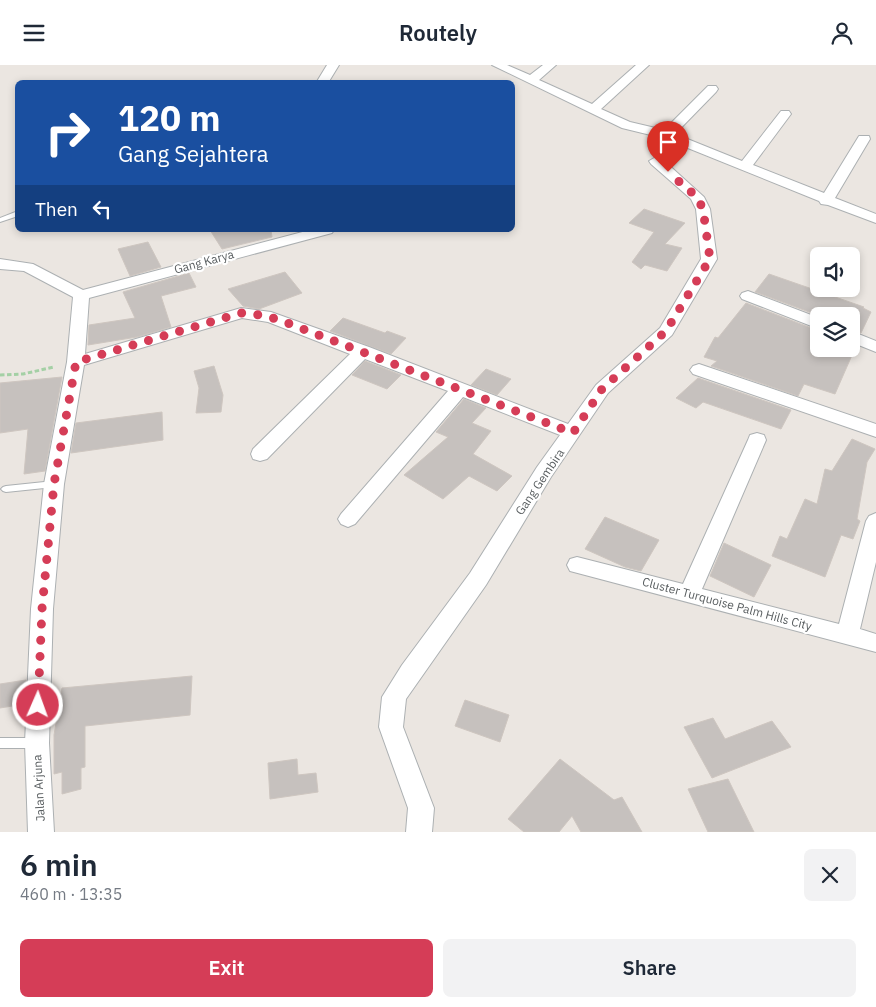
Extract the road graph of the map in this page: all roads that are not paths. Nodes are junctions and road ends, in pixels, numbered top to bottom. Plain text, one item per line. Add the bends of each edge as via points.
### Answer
1 (333, 65) edge
2 (498, 65) edge
3 (550, 65) edge
4 (643, 65) edge
5 (324, 80) edge
6 (531, 80) junction
7 (712, 89) dead end
8 (594, 109) junction
9 (785, 114) dead end
10 (667, 135) junction
11 (864, 139) dead end
12 (656, 161) dead end
13 (745, 166) junction
14 (826, 201) junction
15 (15, 214) edge
16 (876, 219) edge
17 (0, 220) edge
18 (319, 232) edge
19 (0, 264) edge
20 (81, 295) junction
21 (748, 296) dead end
22 (810, 320) edge
23 (860, 340) edge
24 (876, 347) edge
25 (363, 351) junction
26 (76, 362) junction
27 (699, 370) dead end
28 (460, 389) junction
29 (876, 431) edge
30 (573, 433) junction
31 (757, 440) dead end
32 (260, 454) dead end
33 (54, 484) junction
34 (6, 489) dead end
35 (348, 519) dead end
36 (876, 521) edge
37 (578, 565) dead end
38 (689, 594) junction
39 (847, 636) junction
40 (876, 643) edge
41 (0, 743) edge
42 (37, 743) junction
43 (41, 832) edge
44 (419, 832) edge

1 - 5 street
2 - 6 street
3 - 6 street
4 - 8 street
6 - 8 street
7 - 10 street
8 - 10 street via 626,125
9 - 13 street
10 - 13 street
11 - 14 street
12 - 30 street, Gang Gembira via 697,197 703,209 710,259 666,331 602,389
13 - 14 street
14 - 16 street
15 - 17 lane
18 - 20 street, Gang Karya
19 - 20 street via 28,267
20 - 26 street, Jalan Arjuna
21 - 22 street
23 - 24 street
25 - 26 street via 271,317 241,313
25 - 28 street
25 - 32 street
26 - 33 street, Jalan Arjuna
27 - 29 street
28 - 30 street
28 - 35 street
30 - 44 street, Gang Gembira via 544,472 478,579 394,697 391,727 421,808
31 - 38 street
33 - 34 lane
33 - 42 street, Jalan Arjuna via 42,609
36 - 39 street
37 - 38 street, Cluster Turquoise Palm Hills City
38 - 39 street, Cluster Turquoise Palm Hills City
39 - 40 street, Cluster Turquoise Palm Hills City
41 - 42 lane
42 - 43 street, Jalan Arjuna

